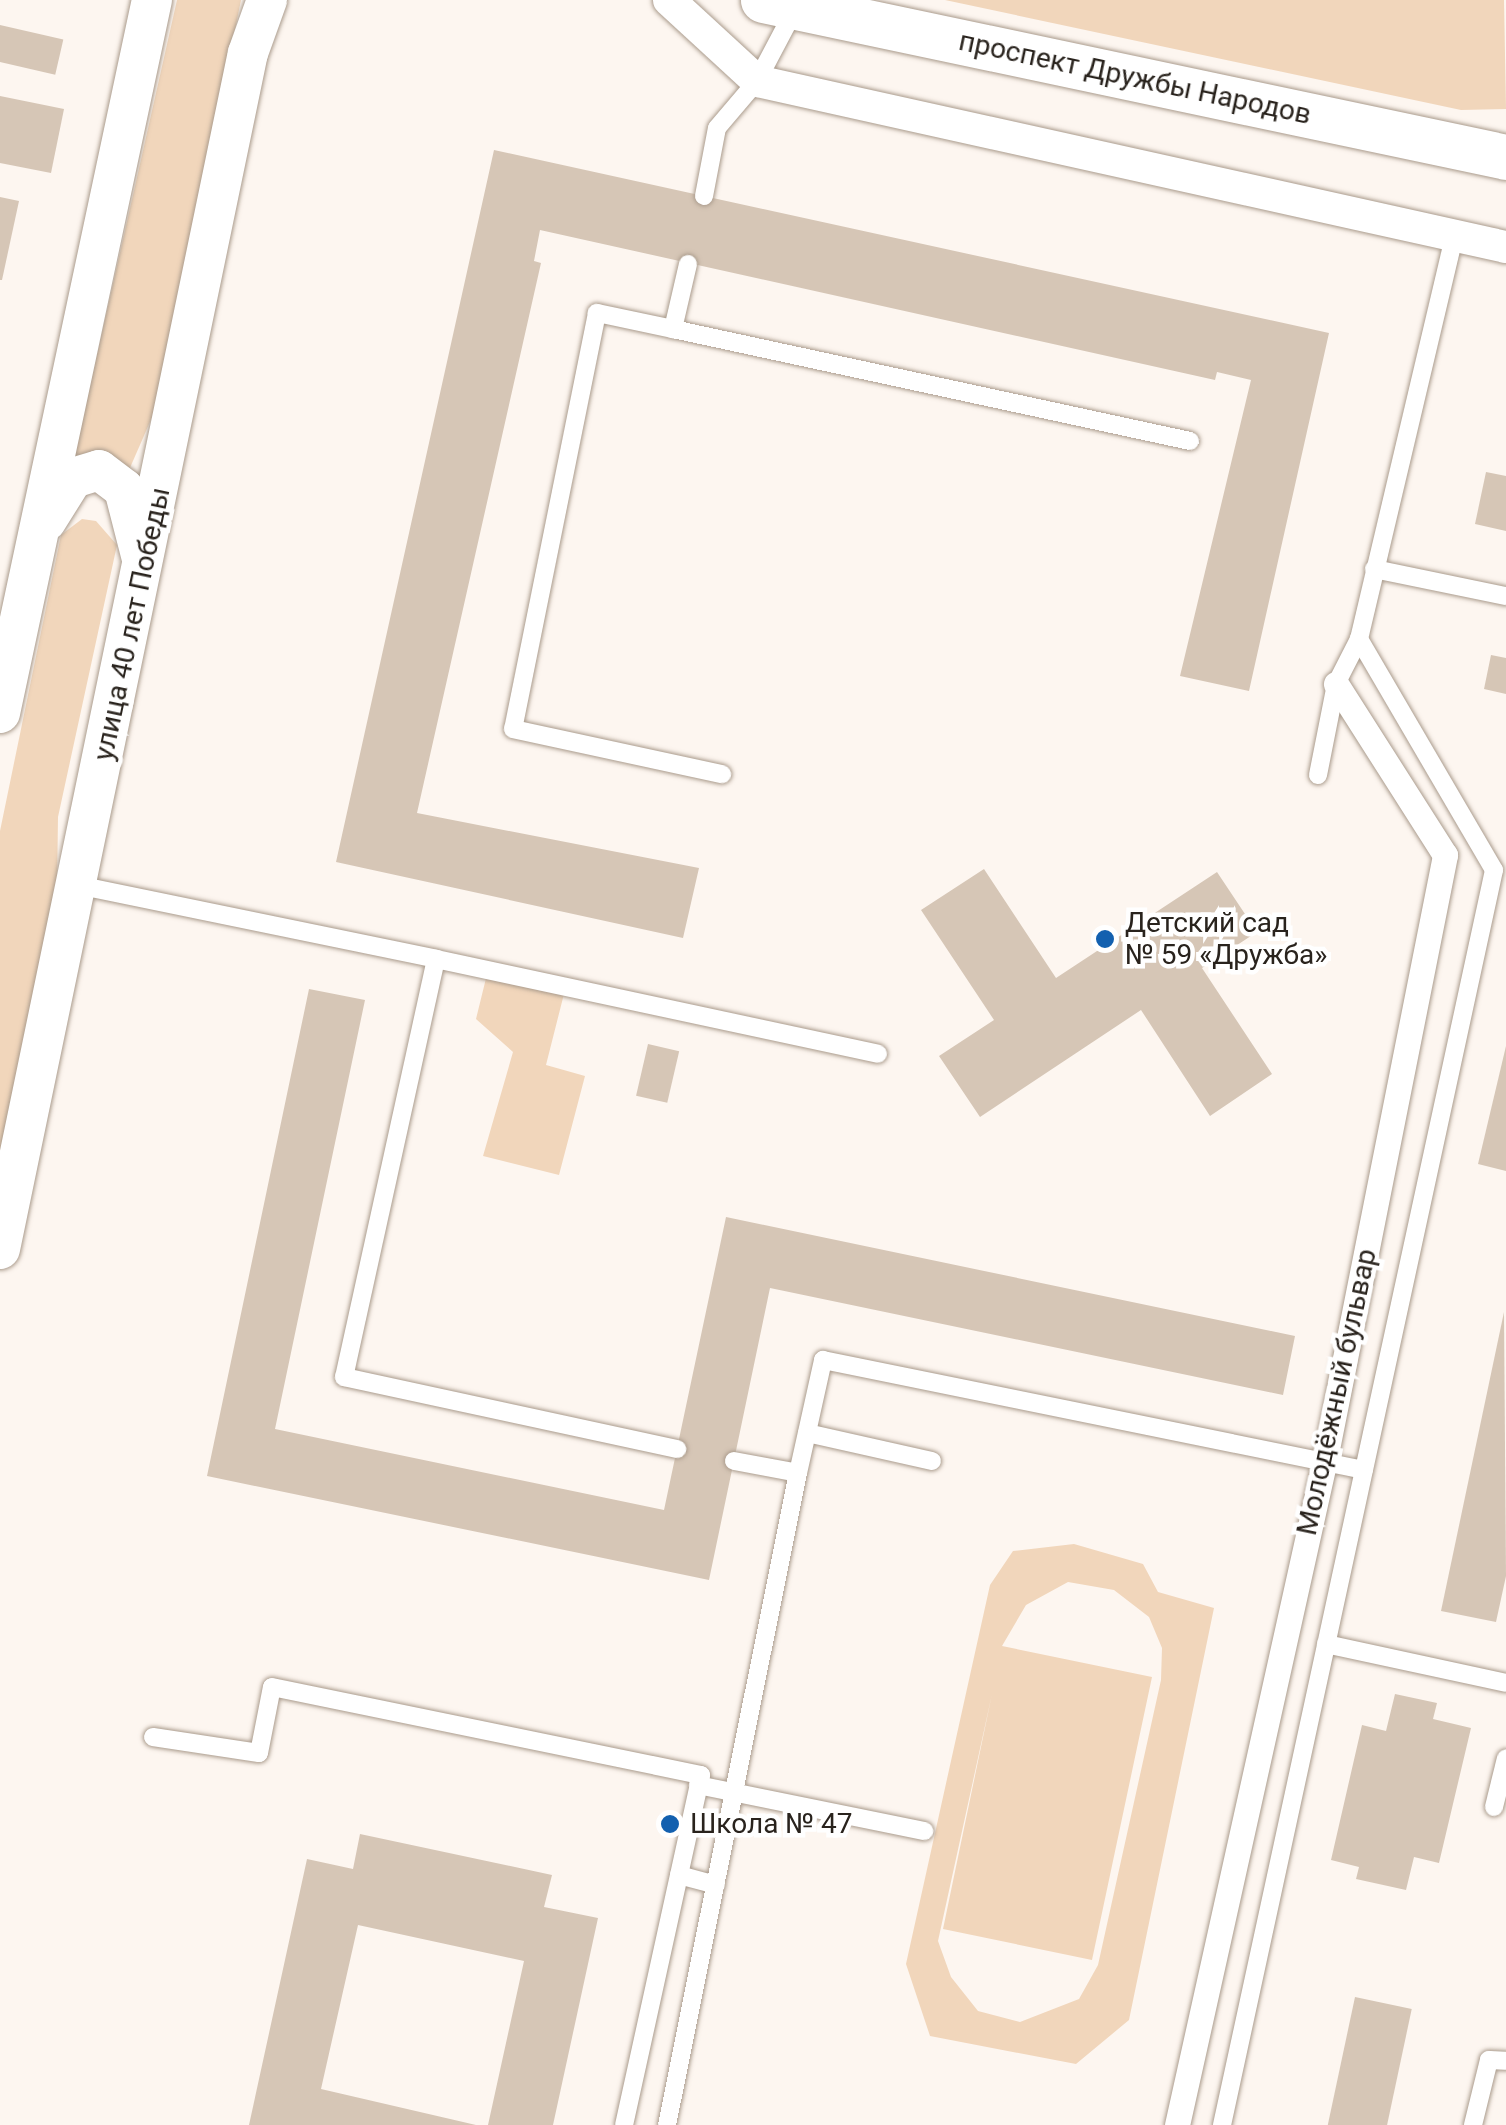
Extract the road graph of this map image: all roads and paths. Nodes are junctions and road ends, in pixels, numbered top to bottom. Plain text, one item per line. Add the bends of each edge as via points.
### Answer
1 (152, 0) edge
2 (268, 0) edge
3 (668, 0) edge
4 (780, 3) edge
5 (758, 81) junction
6 (1506, 157) edge
7 (704, 196) dead end
8 (1454, 237) junction
9 (1506, 247) edge
10 (688, 264) dead end
11 (673, 330) junction
12 (1190, 441) dead end
13 (35, 538) junction
14 (144, 568) junction
15 (1374, 569) junction
16 (1506, 596) edge
17 (1358, 639) junction
18 (1336, 684) junction
19 (0, 713) edge
20 (722, 774) dead end
21 (1318, 775) dead end
22 (1500, 871) edge
23 (76, 885) junction
24 (436, 960) junction
25 (878, 1054) dead end
26 (3, 1228) edge
27 (807, 1434) junction
28 (677, 1449) dead end
29 (1325, 1459) junction
30 (734, 1461) dead end
31 (932, 1461) dead end
32 (1364, 1470) junction
33 (798, 1472) junction
34 (1326, 1644) junction
35 (1506, 1683) edge
36 (153, 1737) dead end
37 (1506, 1758) edge
38 (698, 1785) junction
39 (734, 1792) junction
40 (1494, 1808) dead end
41 (924, 1831) dead end
42 (679, 1875) junction
43 (716, 1884) junction
44 (1506, 2061) edge
45 (624, 2125) edge
46 (667, 2125) edge
47 (1177, 2125) edge
48 (1222, 2125) edge
49 (1473, 2125) edge

1 - 13 street
2 - 14 street, улица 40 лет Победы via 248,52
3 - 5 street
4 - 5 lane
4 - 6 main road, проспект Дружбы Народов
5 - 7 lane via 717,128
5 - 8 street
8 - 9 street
8 - 15 lane
10 - 11 lane
11 - 12 lane
11 - 20 lane via 597,313 513,728
13 - 14 street via 72,478 100,470 124,489
13 - 19 street
14 - 23 street, улица 40 лет Победы
15 - 16 lane
15 - 17 lane
17 - 18 lane
17 - 22 lane
18 - 21 lane
18 - 29 street, Молодёжный бульвар via 1445,856
22 - 32 lane
23 - 24 lane
23 - 26 street, улица 40 лет Победы
24 - 25 lane
24 - 28 lane via 344,1377
27 - 29 lane via 823,1360
27 - 31 lane
27 - 33 lane
29 - 32 lane
29 - 47 street, Молодёжный бульвар
30 - 33 lane
32 - 34 lane
33 - 39 lane
34 - 35 lane
34 - 48 lane
36 - 38 lane via 258,1753 272,1688 701,1776
37 - 40 lane
38 - 39 lane
38 - 42 lane
39 - 41 lane
39 - 43 lane
42 - 43 lane
42 - 45 lane
43 - 46 lane
44 - 49 lane via 1489,2060

